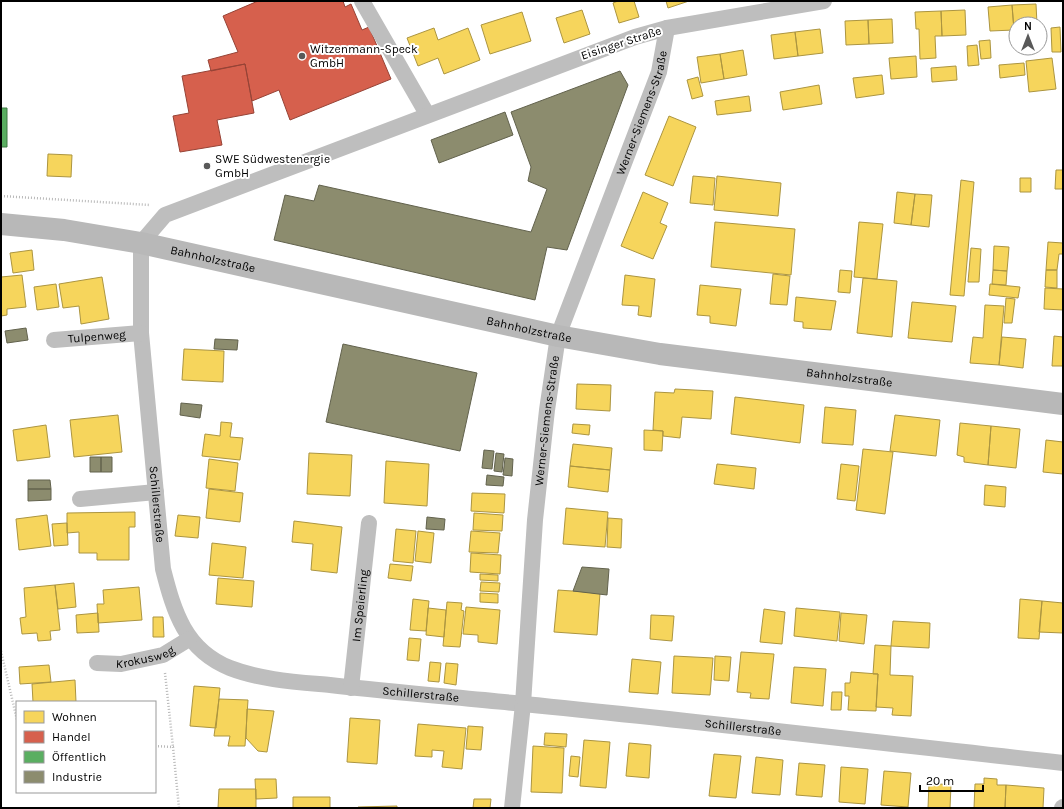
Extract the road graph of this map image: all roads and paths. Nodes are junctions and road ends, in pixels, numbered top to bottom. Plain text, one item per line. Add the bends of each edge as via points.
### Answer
1 (362, 1) edge
2 (824, 1) edge
3 (667, 28) junction
4 (427, 114) junction
5 (1, 196) edge
6 (165, 215) junction
7 (1, 224) edge
8 (141, 243) junction
9 (141, 333) junction
10 (558, 336) junction
11 (54, 340) dead end
12 (1063, 404) edge
13 (156, 492) junction
14 (80, 499) dead end
15 (369, 523) dead end
16 (189, 639) junction
17 (1, 651) edge
18 (162, 655) junction
19 (97, 663) dead end
20 (352, 688) junction
21 (523, 704) junction
22 (16, 716) edge
23 (156, 746) edge
24 (173, 747) junction
25 (1063, 763) edge
26 (179, 808) edge
27 (512, 808) edge

1 - 4 street
2 - 3 street, Eisinger Straße
3 - 4 street, Eisinger Straße via 635,37
3 - 10 street, Werner-Siemens-Straße via 659,72
4 - 6 street, Eisinger Straße
5 - 6 path via 157,206
6 - 8 street, Eisinger Straße
7 - 8 street, Bahnholzstraße via 64,230
8 - 9 street, Schillerstraße
8 - 10 street, Bahnholzstraße
9 - 11 street, Tulpenweg
9 - 13 street, Schillerstraße
10 - 12 street, Bahnholzstraße via 660,354
10 - 21 street, Werner-Siemens-Straße via 535,520
13 - 14 street
13 - 16 street, Schillerstraße via 163,569 177,617
15 - 20 street, Im Speierling
16 - 18 street, Krokusweg
16 - 20 street, Schillerstraße via 207,655 230,668 274,679
17 - 22 path
18 - 19 street, Krokusweg via 121,664
18 - 24 path
20 - 21 street, Schillerstraße
21 - 25 street, Schillerstraße
21 - 27 street, Werner-Siemens-Straße
23 - 24 path
24 - 26 path

